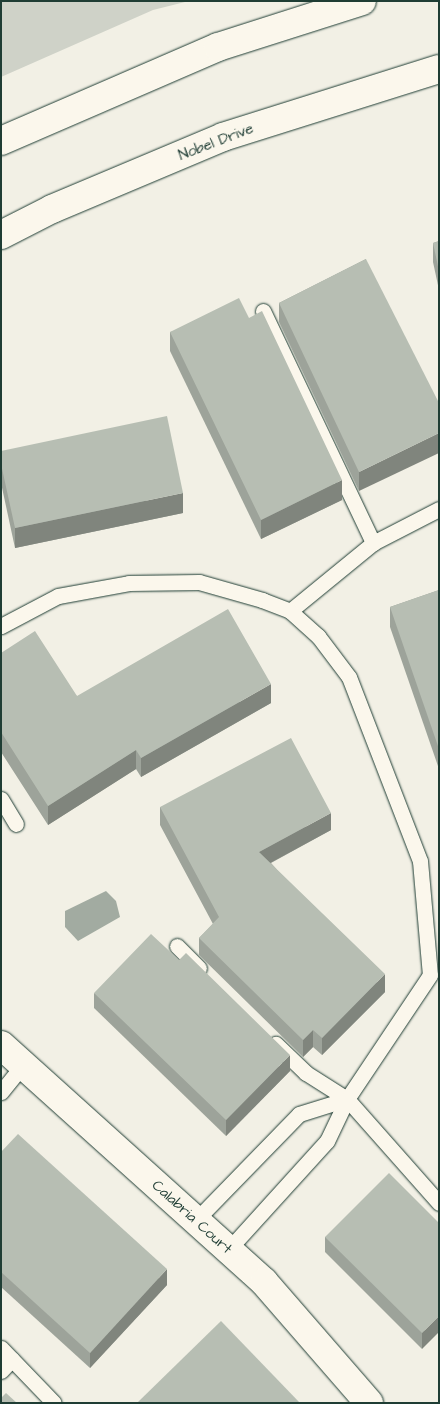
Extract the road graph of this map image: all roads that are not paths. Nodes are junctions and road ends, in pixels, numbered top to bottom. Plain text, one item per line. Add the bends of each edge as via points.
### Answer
1 (362, 1) edge
2 (439, 69) edge
3 (1, 140) edge
4 (1, 235) edge
5 (263, 311) edge
6 (439, 509) edge
7 (373, 543) junction
8 (290, 611) junction
9 (1, 626) edge
10 (1, 799) edge
11 (16, 824) dead end
12 (177, 946) dead end
13 (434, 976) edge
14 (211, 980) edge
15 (265, 1033) edge
16 (1, 1045) edge
17 (23, 1065) junction
18 (1, 1092) edge
19 (347, 1099) junction
20 (439, 1203) edge
21 (196, 1221) junction
22 (228, 1250) junction
23 (6, 1353) edge
24 (1, 1370) edge
25 (54, 1403) edge
26 (369, 1403) edge

1 - 3 main road via 218,47
2 - 4 main road, Nobel Drive via 223,137 52,209
5 - 7 lane
6 - 7 lane
7 - 8 lane
8 - 9 lane via 199,582 129,583 58,596
8 - 13 lane via 318,636 349,677 417,852
10 - 11 lane
12 - 14 lane
13 - 19 lane
15 - 19 lane via 306,1073
16 - 17 main road, Calabria Court
17 - 18 lane
17 - 21 main road, Calabria Court
19 - 20 lane
19 - 21 lane via 299,1114
19 - 22 lane via 327,1141
21 - 22 main road, Calabria Court
22 - 26 main road, Calabria Court via 264,1282
23 - 24 lane
23 - 25 lane

